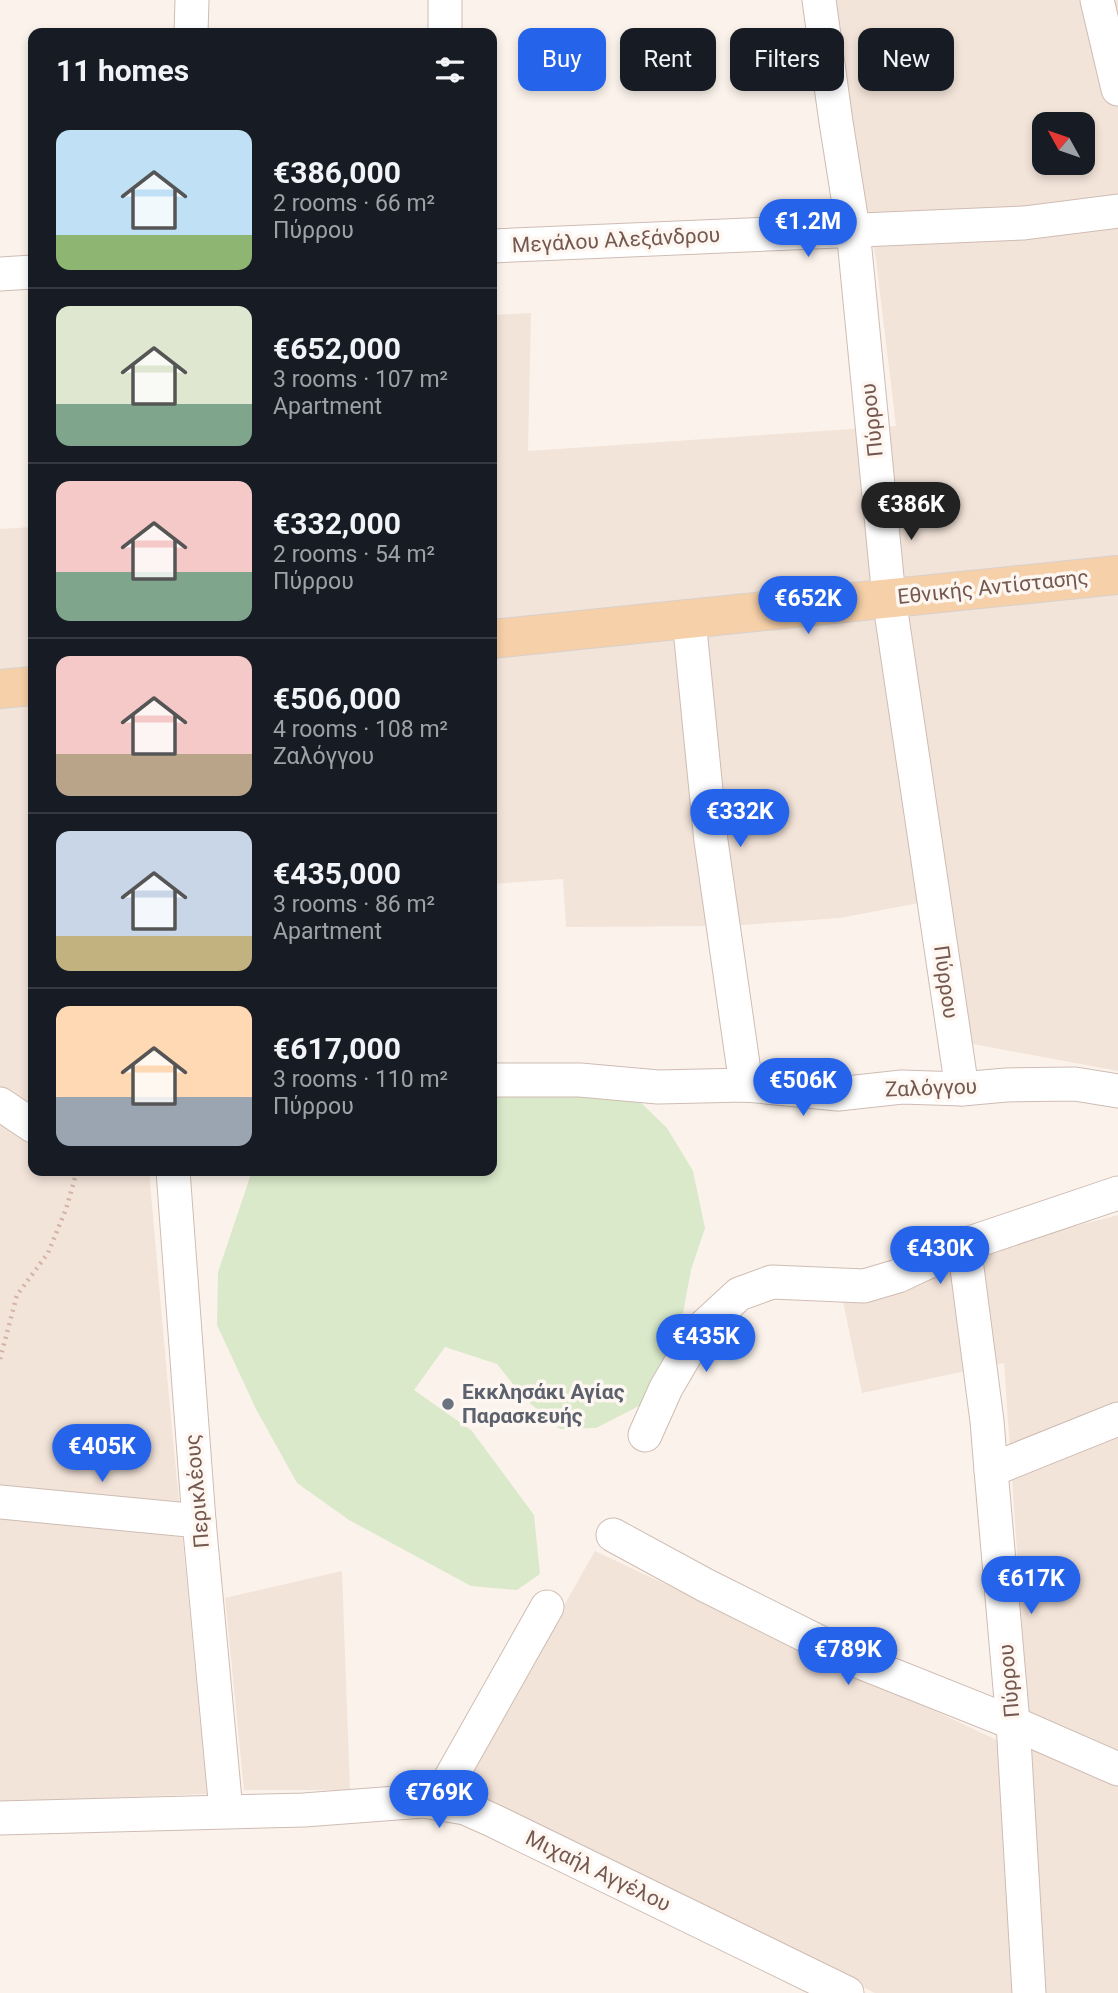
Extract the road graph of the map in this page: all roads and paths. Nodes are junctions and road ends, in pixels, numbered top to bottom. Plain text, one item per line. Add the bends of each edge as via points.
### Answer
1 (192, 0) edge
2 (445, 0) edge
3 (819, 0) edge
4 (1097, 0) edge
5 (191, 28) edge
6 (445, 28) edge
7 (1118, 89) edge
8 (1118, 211) edge
9 (853, 229) junction
10 (497, 246) edge
11 (28, 272) edge
12 (0, 274) edge
13 (1118, 575) edge
14 (889, 598) junction
15 (688, 619) junction
16 (497, 638) edge
17 (28, 686) edge
18 (0, 689) edge
19 (497, 1080) edge
20 (746, 1086) junction
21 (962, 1089) junction
22 (1118, 1091) edge
23 (0, 1104) edge
24 (28, 1123) edge
25 (76, 1176) edge
26 (173, 1176) edge
27 (1118, 1193) edge
28 (964, 1245) junction
29 (0, 1359) edge
30 (1118, 1419) edge
31 (645, 1435) dead end
32 (991, 1470) junction
33 (0, 1502) edge
34 (199, 1521) junction
35 (612, 1535) dead end
36 (547, 1607) dead end
37 (1013, 1723) junction
38 (1118, 1769) edge
39 (437, 1802) junction
40 (226, 1811) junction
41 (0, 1818) edge
42 (847, 1993) edge
43 (1029, 1993) edge

1 - 5 street
2 - 6 street
3 - 9 street, Πύρρου
4 - 7 street
8 - 9 street, Μεγάλου Αλεξάνδρου via 1024,223
9 - 10 street, Μεγάλου Αλεξάνδρου
9 - 14 street, Πύρρου
11 - 12 street
13 - 14 main road, Εθνικής Αντίστασης
14 - 15 main road, Εθνικής Αντίστασης
14 - 21 street, Πύρρου
15 - 16 main road, Εθνικής Αντίστασης
15 - 20 street via 711,841
17 - 18 main road
19 - 20 street, Ζαλόγγου
20 - 21 street, Ζαλόγγου via 838,1094 902,1087
21 - 22 street, Ζαλόγγου via 1075,1084
23 - 24 street
25 - 29 path via 48,1253 17,1295
26 - 34 street, Περικλέους
27 - 28 street
28 - 31 street via 898,1276 864,1286 772,1282 739,1294 700,1330
28 - 32 street, Πύρρου
30 - 32 street
32 - 37 street, Πύρρου
33 - 34 street
34 - 40 street, Περικλέους
35 - 37 street via 855,1660
36 - 39 street
37 - 38 street
37 - 43 street, Πύρρου
39 - 40 street, Μιχαήλ Αγγέλου
39 - 42 street, Μιχαήλ Αγγέλου via 492,1820
40 - 41 street, Μιχαήλ Αγγέλου

